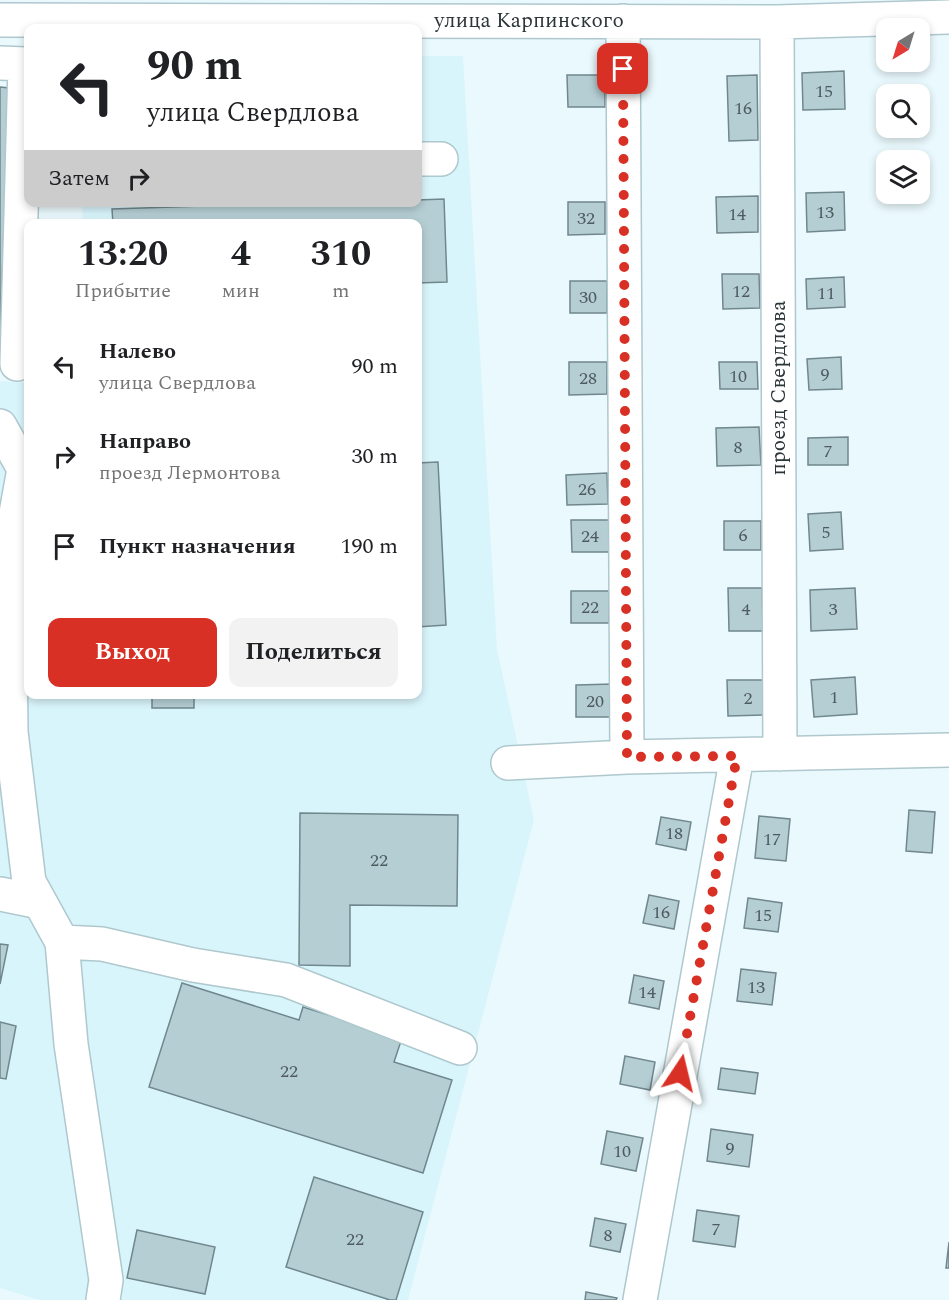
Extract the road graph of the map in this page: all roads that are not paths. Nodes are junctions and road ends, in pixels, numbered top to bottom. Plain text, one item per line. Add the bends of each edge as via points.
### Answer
1 (39, 10) edge
2 (334, 11) edge
3 (790, 14) edge
4 (949, 17) edge
5 (0, 20) edge
6 (623, 21) junction
7 (211, 24) edge
8 (231, 24) edge
9 (0, 63) edge
10 (17, 364) dead end
11 (0, 426) edge
12 (5, 591) edge
13 (949, 750) edge
14 (780, 754) junction
15 (737, 756) junction
16 (627, 757) junction
17 (508, 763) dead end
18 (0, 894) edge
19 (40, 902) junction
20 (62, 942) junction
21 (460, 1048) dead end
22 (103, 1300) edge
23 (640, 1300) edge

1 - 5 street, улица Карпинского
1 - 7 street, улица Карпинского
2 - 6 street, улица Карпинского
2 - 8 street, улица Карпинского
3 - 4 street, улица Карпинского
3 - 6 street, улица Карпинского
3 - 14 street, проезд Свердлова
6 - 16 street
9 - 10 street via 24,64
11 - 12 street via 24,469
12 - 19 street via 11,732 29,882
13 - 14 street
14 - 15 street
15 - 16 street
15 - 23 street
16 - 17 street
18 - 19 street
19 - 20 street
20 - 21 street via 102,945 286,980
20 - 22 street via 71,1044 106,1280

